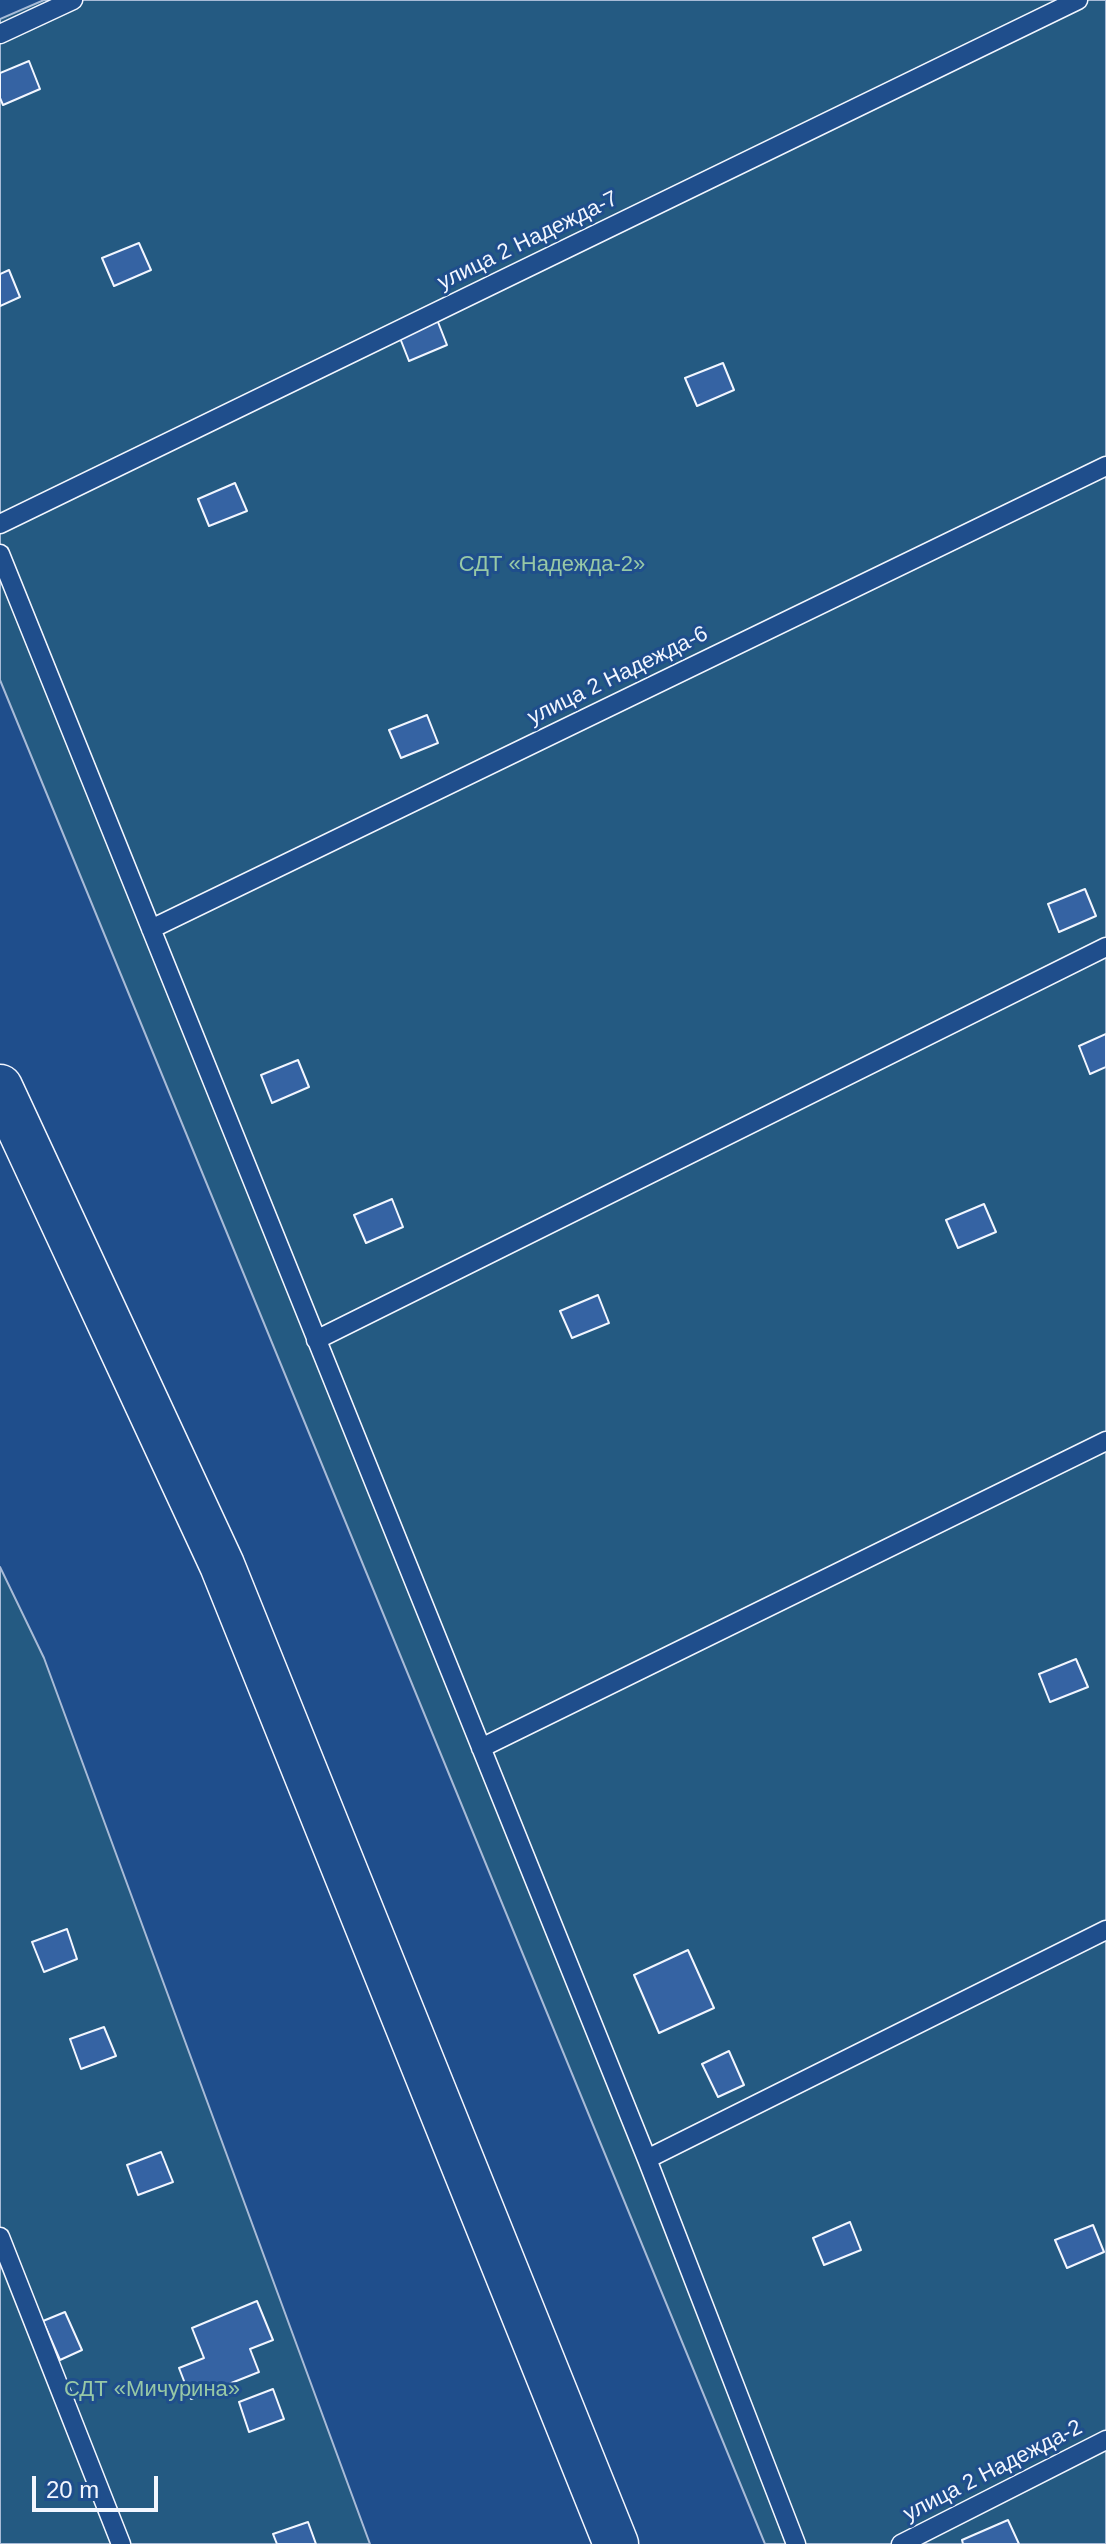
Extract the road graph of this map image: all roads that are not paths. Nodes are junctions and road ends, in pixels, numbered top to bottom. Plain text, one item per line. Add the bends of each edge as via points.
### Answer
1 (73, 0) edge
2 (1078, 0) edge
3 (0, 34) edge
4 (1106, 466) edge
5 (0, 524) edge
6 (0, 554) edge
7 (151, 929) junction
8 (1106, 947) edge
9 (0, 1087) edge
10 (316, 1340) junction
11 (1106, 1441) edge
12 (481, 1748) junction
13 (1106, 1930) edge
14 (647, 2159) junction
15 (0, 2237) edge
16 (1106, 2440) edge
17 (121, 2544) edge
18 (616, 2544) edge
19 (796, 2544) edge
20 (901, 2544) edge

1 - 3 lane
2 - 5 lane, улица 2 Надежда-7
4 - 7 lane, улица 2 Надежда-6
6 - 7 lane
7 - 10 lane
8 - 10 lane
9 - 18 street via 222,1565
10 - 12 lane
11 - 12 lane
12 - 14 lane
13 - 14 lane
14 - 19 lane
15 - 17 lane
16 - 20 lane, улица 2 Надежда-2

